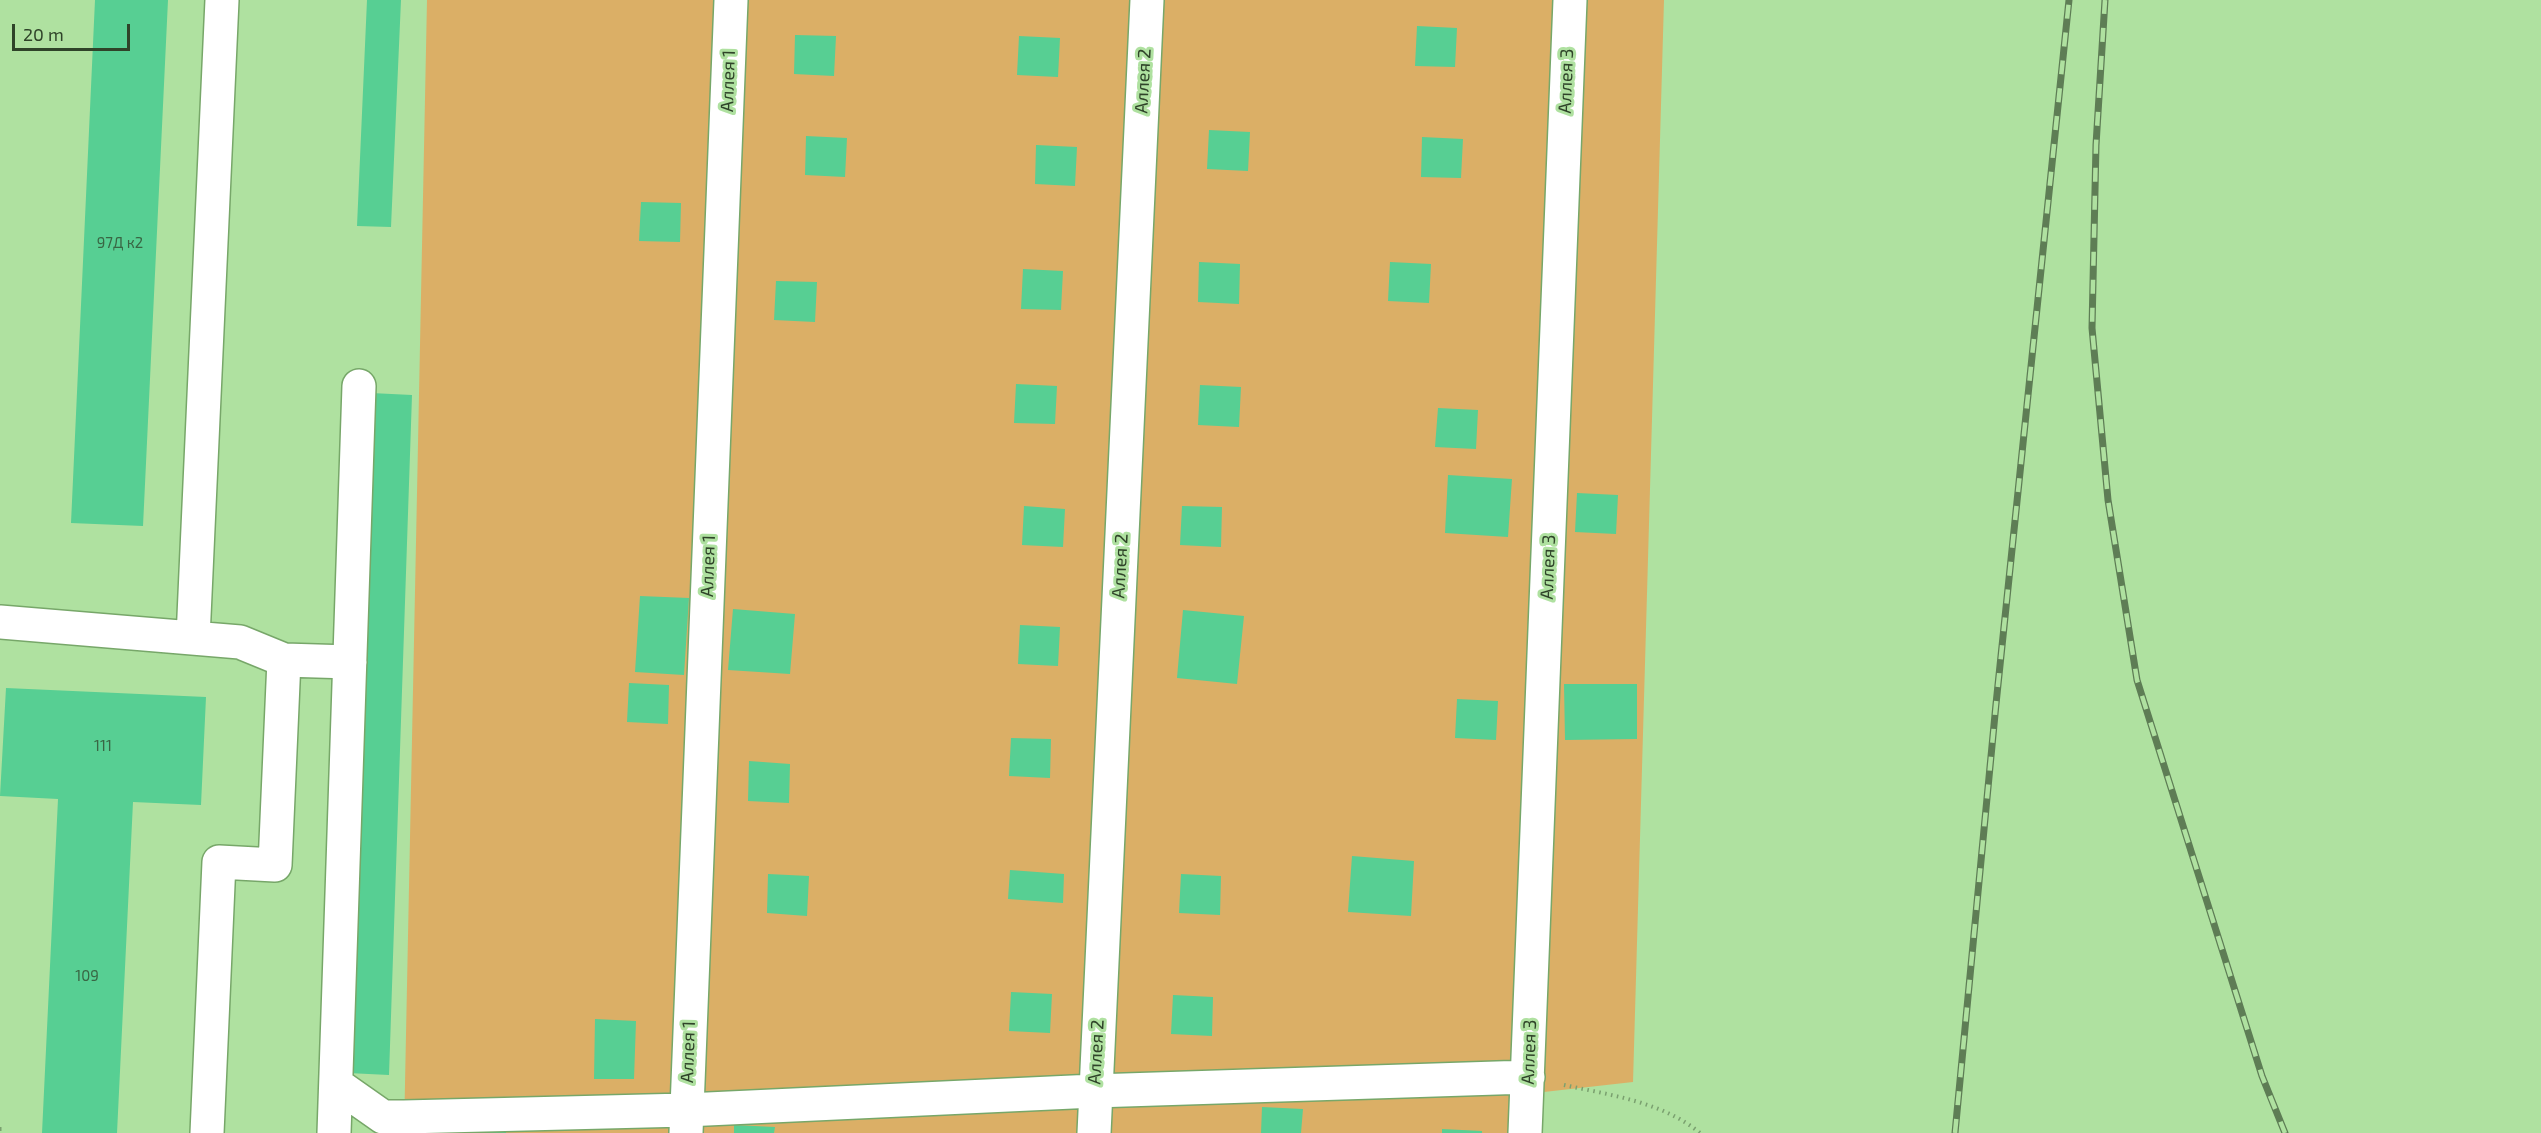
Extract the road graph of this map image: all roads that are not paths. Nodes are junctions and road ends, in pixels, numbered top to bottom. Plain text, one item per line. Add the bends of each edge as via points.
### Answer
1 (222, 0) edge
2 (731, 0) edge
3 (1147, 0) edge
4 (1570, 0) edge
5 (359, 386) dead end
6 (0, 622) edge
7 (193, 638) junction
8 (284, 660) junction
9 (350, 662) junction
10 (1528, 1077) junction
11 (336, 1084) junction
12 (1094, 1091) junction
13 (686, 1121) edge
14 (207, 1133) edge
15 (334, 1133) edge
16 (1094, 1133) edge
17 (1526, 1133) edge

1 - 7 lane
2 - 13 lane, Аллея 1
3 - 12 lane, Аллея 2
4 - 10 lane, Аллея 3
5 - 9 lane
6 - 7 lane
7 - 8 lane via 240,642
8 - 9 lane
8 - 14 lane via 275,865 219,862
9 - 11 lane
10 - 12 lane
10 - 17 lane, Аллея 3
11 - 13 lane via 383,1118
11 - 15 lane
12 - 13 lane
12 - 16 lane, Аллея 2

